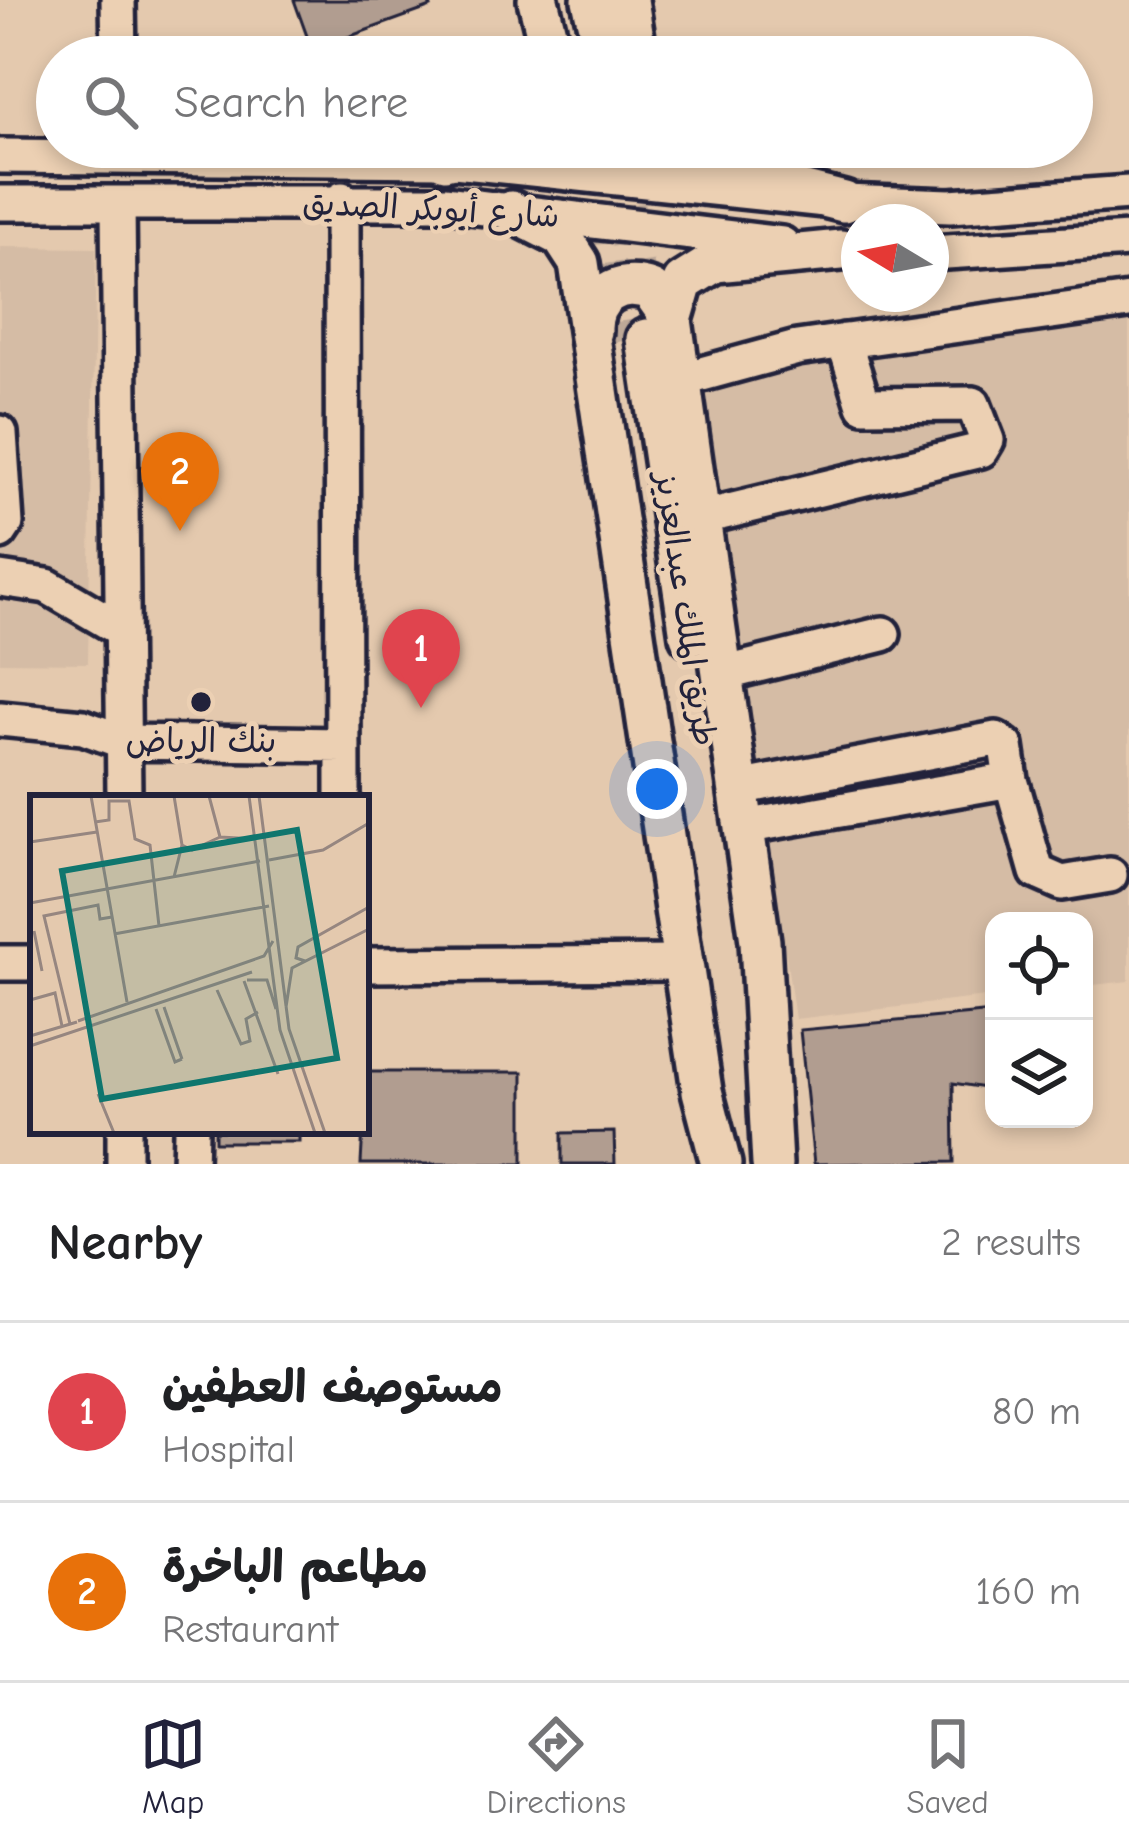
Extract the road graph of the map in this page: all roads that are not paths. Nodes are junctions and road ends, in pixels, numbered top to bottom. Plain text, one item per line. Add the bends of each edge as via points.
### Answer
1 (118, 0) edge
2 (570, 20) edge
3 (119, 36) edge
4 (599, 36) edge
5 (36, 155) edge
6 (0, 156) edge
7 (521, 168) edge
8 (712, 168) edge
9 (1129, 193) edge
10 (342, 199) junction
11 (844, 202) junction
12 (118, 203) junction
13 (3, 209) edge
14 (511, 211) junction
15 (1129, 240) edge
16 (841, 249) edge
17 (841, 251) edge
18 (949, 252) edge
19 (1129, 301) edge
20 (632, 333) junction
21 (844, 341) junction
22 (680, 380) junction
23 (0, 434) edge
24 (700, 518) junction
25 (0, 532) edge
26 (0, 579) edge
27 (122, 630) junction
28 (884, 634) dead end
29 (722, 674) junction
30 (0, 719) edge
31 (124, 742) junction
32 (343, 745) junction
33 (124, 795) edge
34 (343, 795) edge
35 (741, 808) junction
36 (1110, 875) dead end
37 (683, 963) junction
38 (369, 965) edge
39 (725, 1164) edge
40 (770, 1164) edge

1 - 3 street
2 - 4 main road
5 - 6 street, شارع أبوبكر الصديق
7 - 11 street, شارع أبوبكر الصديق
8 - 11 main road
9 - 11 street, شارع أبوبكر الصديق via 950,206
10 - 12 street, شارع أبوبكر الصديق
10 - 14 street, شارع أبوبكر الصديق
10 - 32 street
12 - 13 street, شارع أبوبكر الصديق
12 - 27 street
14 - 16 street, شارع أبوبكر الصديق
14 - 20 main road via 571,245
15 - 18 street
17 - 20 main road via 716,262 683,282
19 - 21 street
20 - 22 main road
20 - 37 main road
20 - 39 main road, طريق الملك عبدالعزيز
20 - 40 main road, طريق الملك عبدالعزيز
21 - 22 street
21 - 24 street via 864,404 973,404 987,440 981,450
22 - 24 main road
23 - 25 street
24 - 29 main road
26 - 27 street via 47,586
27 - 31 street
28 - 29 street
29 - 35 main road
30 - 31 street via 83,727
31 - 32 street
31 - 33 street
32 - 34 street
35 - 36 street via 1011,780 1037,872 1062,884
35 - 40 main road via 760,941
37 - 38 street
37 - 39 main road via 702,1091

